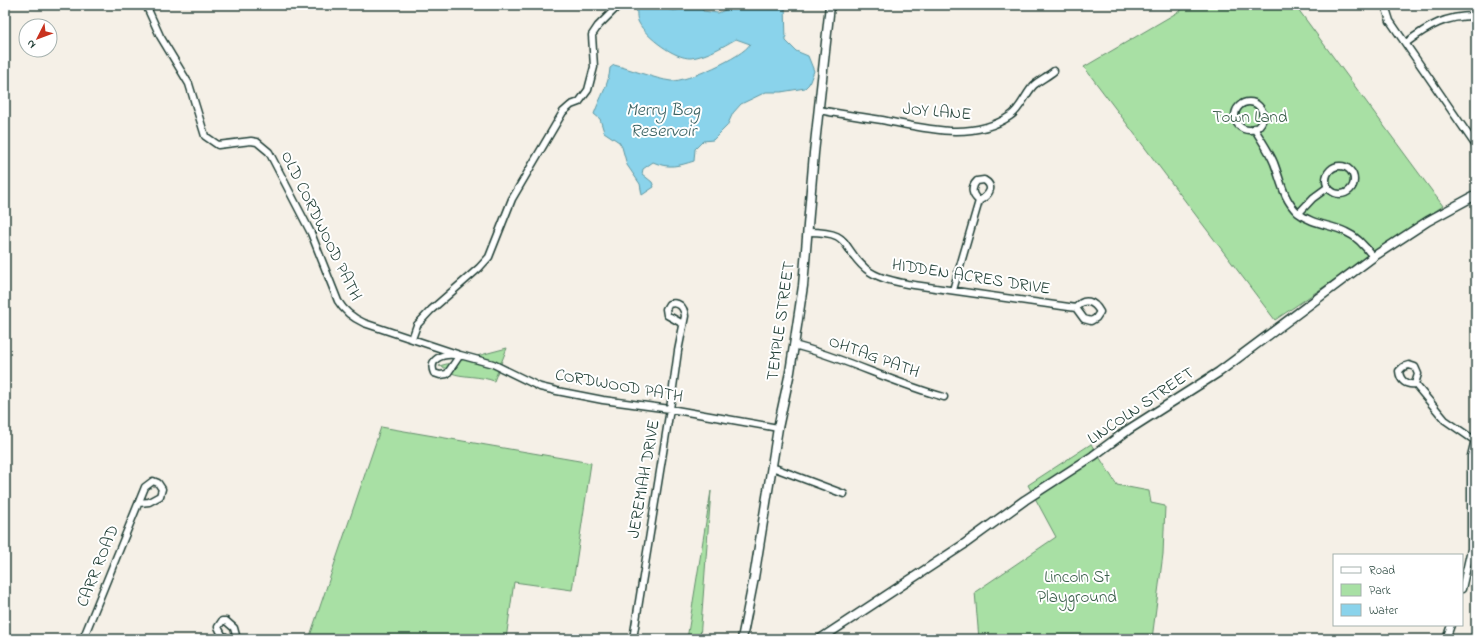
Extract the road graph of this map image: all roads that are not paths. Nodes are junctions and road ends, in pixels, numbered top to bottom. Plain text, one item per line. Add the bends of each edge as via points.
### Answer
1 (146, 5) edge
2 (619, 5) edge
3 (830, 5) edge
4 (1385, 5) edge
5 (1476, 16) edge
6 (1406, 43) junction
7 (1054, 71) dead end
8 (819, 110) junction
9 (1254, 128) junction
10 (1476, 146) edge
11 (1328, 187) junction
12 (1476, 195) edge
13 (979, 201) dead end
14 (1299, 213) junction
15 (808, 232) junction
16 (1373, 257) junction
17 (953, 290) junction
18 (1076, 308) dead end
19 (683, 324) dead end
20 (412, 339) junction
21 (794, 345) junction
22 (460, 355) junction
23 (1415, 384) dead end
24 (944, 397) dead end
25 (670, 409) junction
26 (778, 428) junction
27 (1475, 438) edge
28 (772, 467) junction
29 (844, 494) dead end
30 (139, 503) dead end
31 (1463, 585) edge
32 (1451, 626) edge
33 (83, 639) edge
34 (229, 639) edge
35 (237, 639) edge
36 (633, 639) edge
37 (742, 639) edge
38 (820, 639) edge
39 (1446, 639) edge

1 - 20 street, OLD CORDWOOD PATH via 160,36 189,84 204,136 218,145 251,141 263,145 275,162 312,233 341,305 358,321
2 - 20 street via 592,35 594,68 588,90 579,102 563,112 551,132 512,199 489,257 431,310 417,325
3 - 8 main road, TEMPLE STREET
4 - 6 street via 1390,21
5 - 6 street via 1454,16 1422,30
6 - 10 street
7 - 8 street, JOY LANE via 1034,86 1011,116 994,126 979,130 958,132 914,127
8 - 15 main road, TEMPLE STREET
9 - 9 street via 1262,121 1262,112 1257,105 1244,103 1237,109 1237,123 1244,129
9 - 14 street via 1274,163 1286,198
11 - 11 street via 1334,193 1347,192 1353,181 1351,172 1339,166 1330,170 1326,178
11 - 14 street
12 - 16 main road, LINCOLN STREET via 1428,221
13 - 17 street
14 - 16 street via 1313,222 1350,234 1361,242
15 - 17 street, HIDDEN ACRES DRIVE via 825,232 838,236 866,269 883,278
15 - 21 main road, TEMPLE STREET
16 - 38 main road, LINCOLN STREET via 1219,372 1128,430 963,545
17 - 18 street, HIDDEN ACRES DRIVE
19 - 25 street, JEREMIAH DRIVE
20 - 22 street, OLD CORDWOOD PATH
21 - 24 street, OHTAG PATH via 815,350 872,373
21 - 26 main road, TEMPLE STREET
22 - 22 street, CORDWOOD PATH via 447,374 434,373 433,365 439,356
22 - 25 street, CORDWOOD PATH via 493,364 540,387 603,400
23 - 27 street via 1445,420
25 - 26 street, CORDWOOD PATH
25 - 36 street, JEREMIAH DRIVE
26 - 28 main road, TEMPLE STREET
27 - 31 street via 1470,456 1471,549
28 - 29 street
28 - 37 main road, TEMPLE STREET
30 - 33 street, CARR ROAD
32 - 39 street
34 - 35 street via 219,631 218,627 222,621 226,621 234,628

